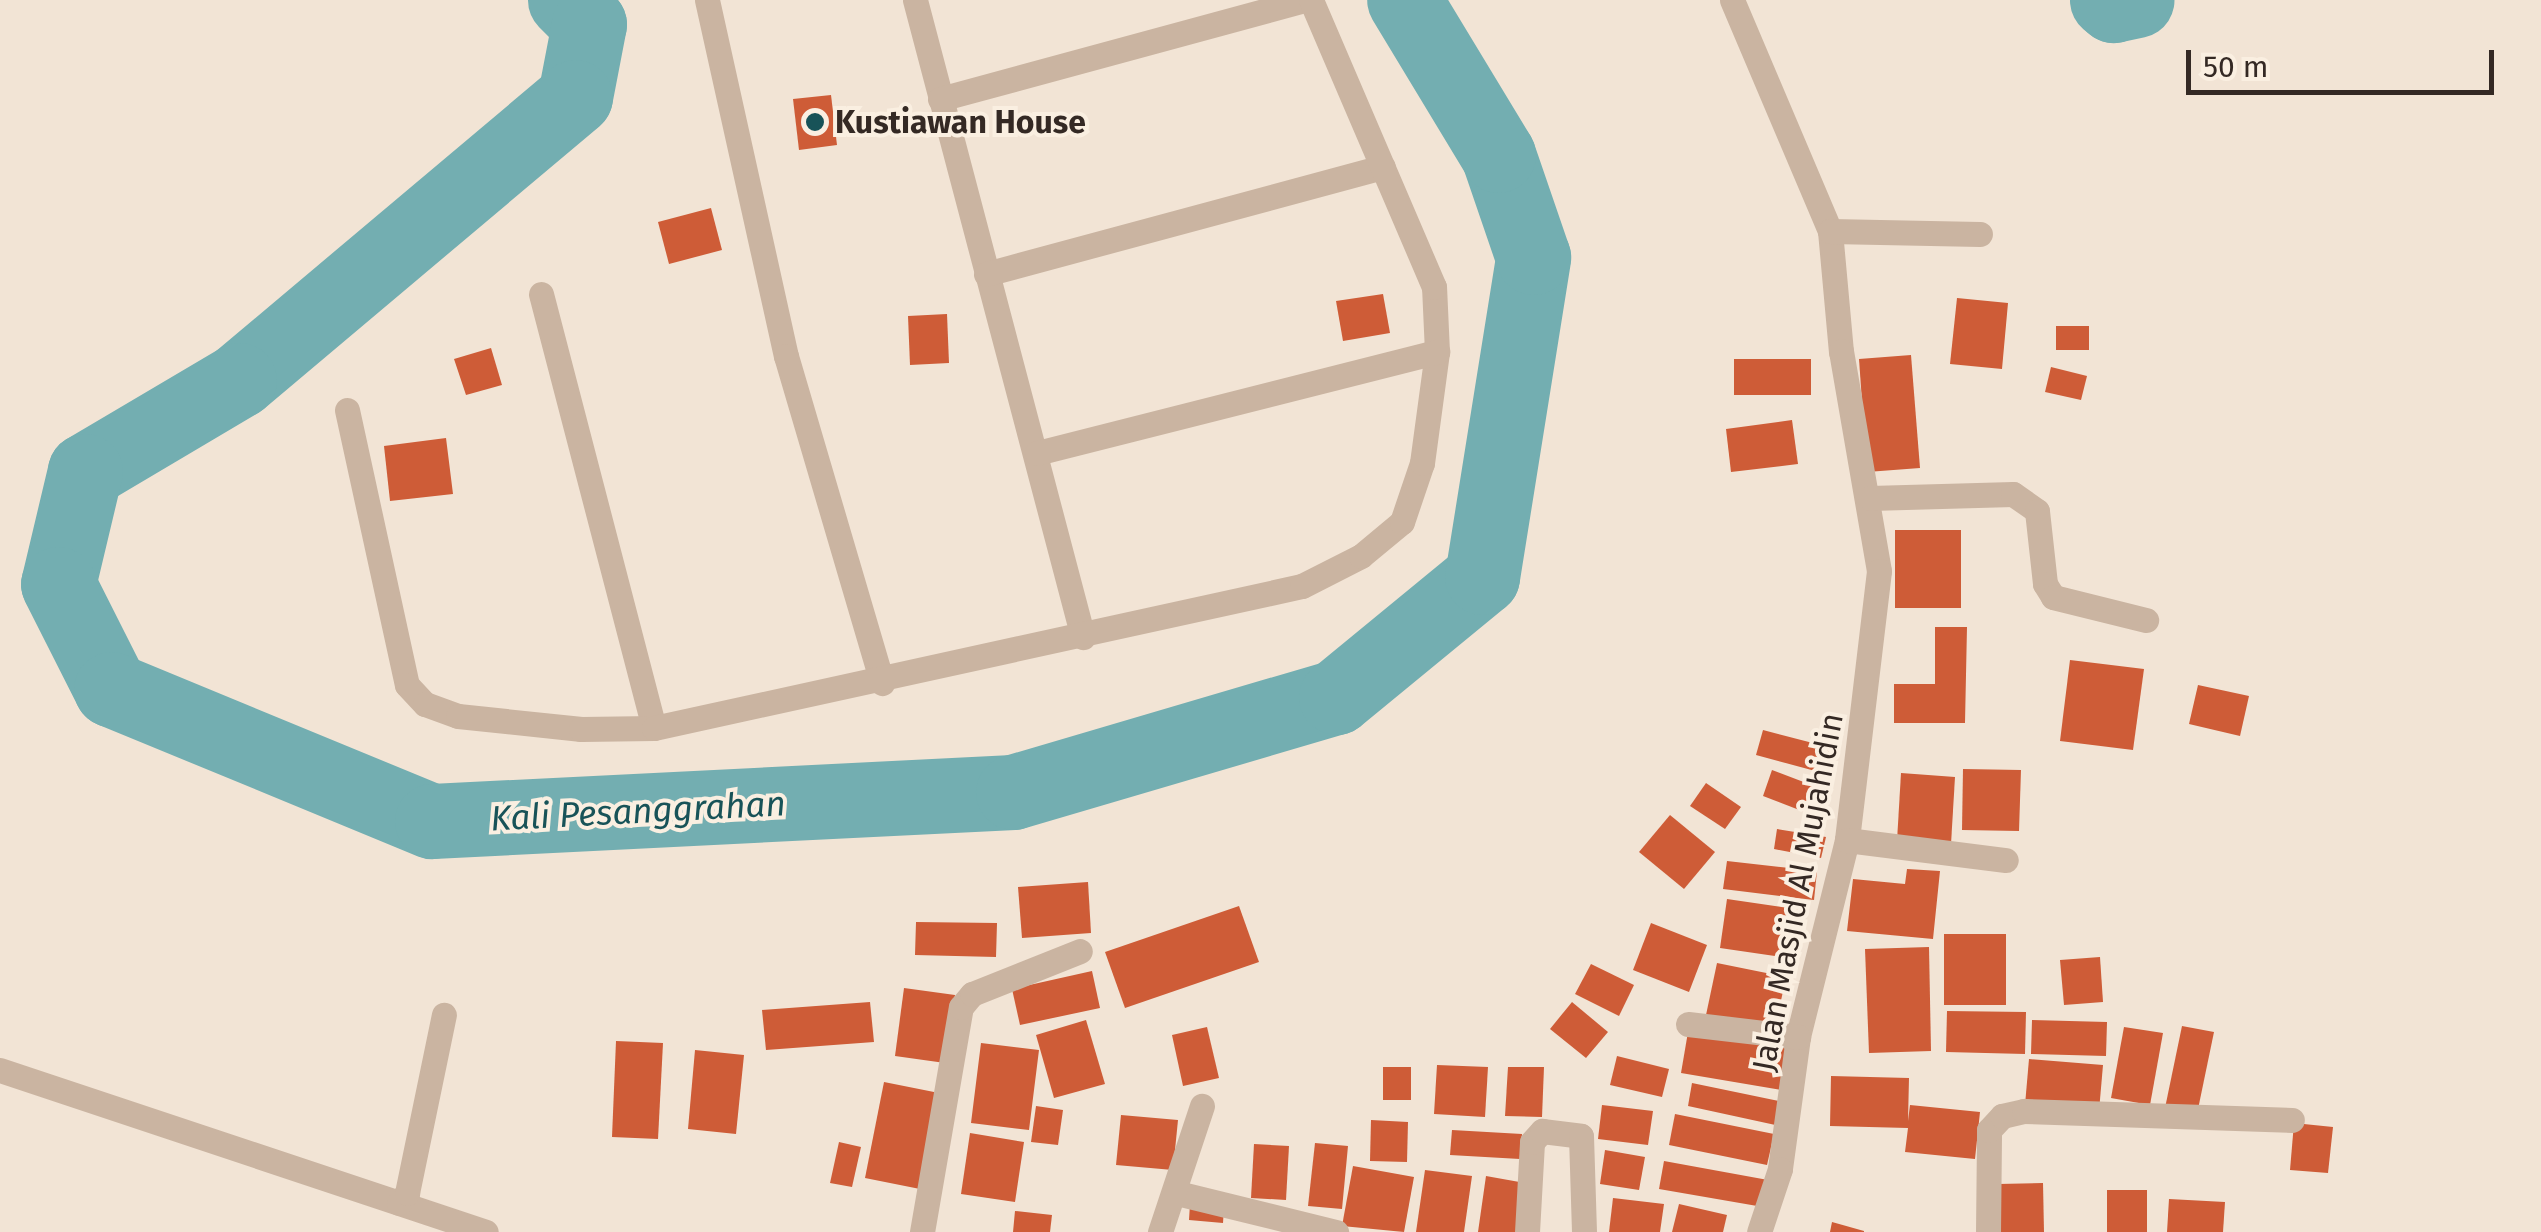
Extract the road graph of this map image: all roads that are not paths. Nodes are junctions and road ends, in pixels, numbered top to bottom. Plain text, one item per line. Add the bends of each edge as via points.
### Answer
1 (706, 0) edge
2 (914, 0) edge
3 (1308, 0) edge
4 (1732, 0) edge
5 (940, 98) junction
6 (1383, 168) junction
7 (1830, 231) junction
8 (1980, 234) dead end
9 (986, 274) junction
10 (541, 294) dead end
11 (1437, 352) junction
12 (347, 410) dead end
13 (1036, 453) junction
14 (1870, 498) junction
15 (2146, 620) dead end
16 (1083, 637) junction
17 (882, 683) junction
18 (654, 728) junction
19 (1847, 840) junction
20 (2006, 860) dead end
21 (1080, 950) dead end
22 (444, 1015) dead end
23 (1688, 1024) dead end
24 (1798, 1037) junction
25 (0, 1070) edge
26 (1202, 1106) dead end
27 (2292, 1120) dead end
28 (1177, 1193) junction
29 (399, 1203) junction
30 (486, 1232) edge
31 (922, 1232) edge
32 (1160, 1232) edge
33 (1336, 1232) edge
34 (1528, 1232) edge
35 (1584, 1232) edge
36 (1759, 1232) edge
37 (1988, 1232) edge

1 - 17 street via 776,319
2 - 5 street
3 - 5 street
3 - 6 street
4 - 7 street, Jalan Masjid Al Mujahidin
5 - 9 street
6 - 9 street
6 - 11 street via 1434,287
7 - 8 street
7 - 14 street, Jalan Masjid Al Mujahidin via 1840,351
9 - 13 street
10 - 18 street
11 - 13 street
11 - 16 street via 1416,488 1402,522 1362,556 1302,586
12 - 18 street via 407,685 425,704 458,716 581,729
13 - 16 street
14 - 15 street via 2013,494 2037,510 2045,584 2054,597
14 - 19 street, Jalan Masjid Al Mujahidin via 1880,571 1877,626
16 - 17 street
17 - 18 street
19 - 20 street
19 - 24 street, Jalan Masjid Al Mujahidin
21 - 31 street via 972,994 961,1006
22 - 29 street via 407,1194
23 - 24 street
24 - 36 street, Jalan Masjid Al Mujahidin via 1780,1169
25 - 29 street
26 - 28 street
27 - 37 street via 2024,1111 2002,1116 1989,1130
28 - 32 street
28 - 33 street
29 - 30 street
34 - 35 street via 1532,1142 1542,1132 1580,1136

